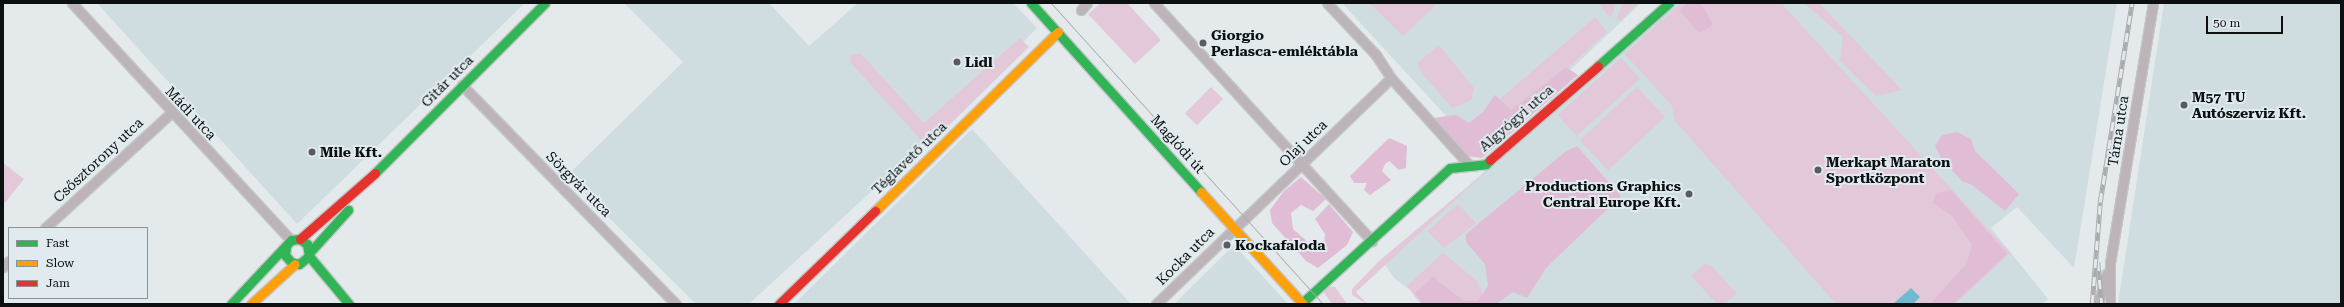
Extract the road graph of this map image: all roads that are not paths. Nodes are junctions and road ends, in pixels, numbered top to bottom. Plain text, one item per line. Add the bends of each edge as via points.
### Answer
1 (72, 3) edge
2 (545, 3) edge
3 (1031, 3) edge
4 (1154, 3) edge
5 (1327, 3) edge
6 (1669, 3) edge
7 (2153, 3) edge
8 (1058, 32) junction
9 (1390, 78) junction
10 (462, 85) junction
11 (171, 113) junction
12 (1302, 164) junction
13 (1470, 166) junction
14 (369, 179) junction
15 (46, 227) edge
16 (1234, 227) junction
17 (1372, 241) junction
18 (292, 242) junction
19 (309, 254) junction
20 (2110, 263) junction
21 (295, 264) junction
22 (1303, 303) edge
23 (231, 304) edge
24 (251, 304) edge
25 (349, 304) edge
26 (676, 304) edge
27 (779, 304) edge
28 (1156, 304) edge
29 (2098, 304) edge
30 (2110, 304) edge

1 - 11 street, Mádi utca
2 - 10 street, Gitár utca
3 - 8 street, Maglódi út
4 - 12 street
5 - 9 street via 1376,55
6 - 13 street, Algyógyi utca via 1486,164
7 - 20 street, Tárna utca
8 - 16 street, Maglódi út
8 - 27 street, Téglavető utca
9 - 12 street, Olaj utca
9 - 13 street
10 - 14 street, Gitár utca
10 - 26 street, Sörgyár utca
11 - 15 street, Csősztorony utca
11 - 18 street, Mádi utca
12 - 16 street, Olaj utca
12 - 17 street
13 - 17 street, Algyógyi utca via 1450,168
14 - 18 street, Gitár utca
14 - 19 street, Gitár utca via 353,205
16 - 22 street, Maglódi út
16 - 28 street, Kocka utca
17 - 22 street, Algyógyi utca
18 - 19 street via 307,244
18 - 21 street via 285,255
18 - 23 street, Gitár utca
19 - 21 street via 303,262
19 - 25 street
20 - 29 street
20 - 30 street
21 - 24 street

